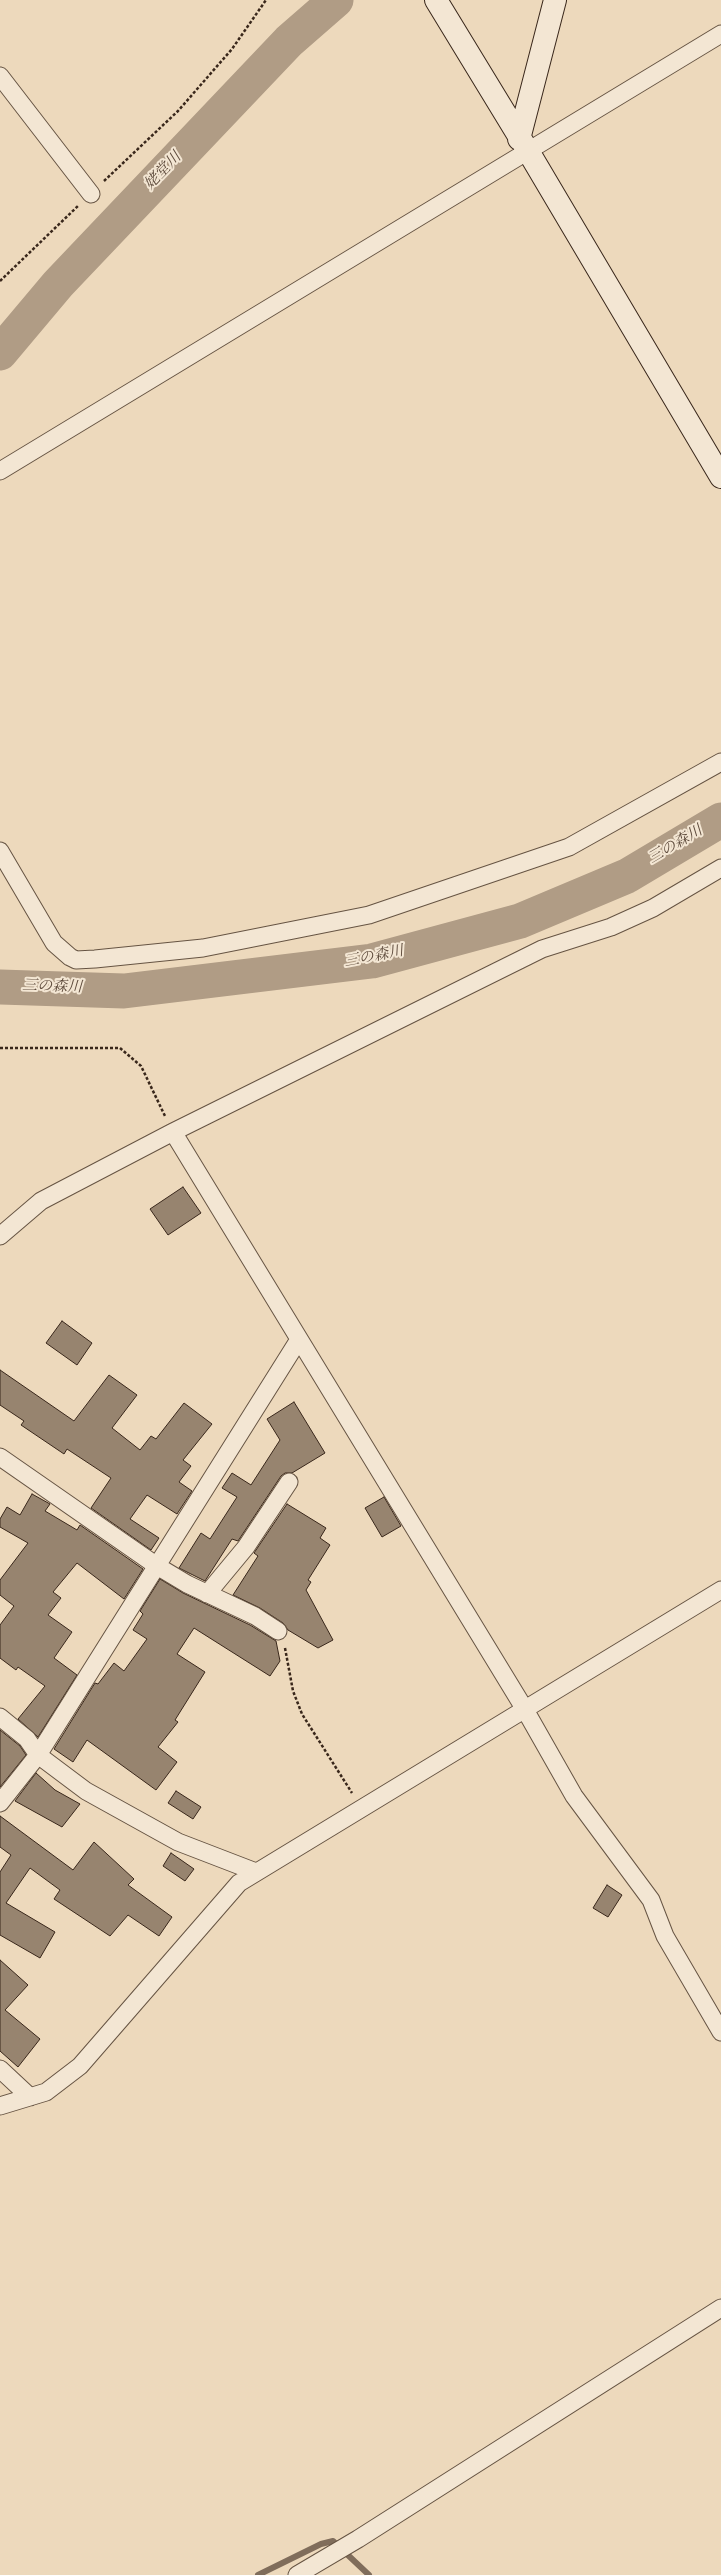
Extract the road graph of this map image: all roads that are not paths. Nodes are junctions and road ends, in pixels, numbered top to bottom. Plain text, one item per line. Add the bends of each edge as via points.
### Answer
1 (436, 0) edge
2 (555, 0) edge
3 (721, 34) edge
4 (0, 76) edge
5 (524, 145) junction
6 (91, 194) road end
7 (0, 471) edge
8 (721, 477) edge
9 (721, 762) edge
10 (0, 851) edge
11 (721, 868) edge
12 (173, 1132) junction
13 (0, 1236) edge
14 (298, 1341) junction
15 (0, 1456) edge
16 (289, 1482) dead end
17 (157, 1566) junction
18 (721, 1590) edge
19 (207, 1594) junction
20 (278, 1631) road end
21 (524, 1708) junction
22 (0, 1716) edge
23 (38, 1755) junction
24 (0, 1804) edge
25 (256, 1872) junction
26 (721, 2032) edge
27 (0, 2069) edge
28 (30, 2097) junction
29 (0, 2106) edge
30 (721, 2308) edge
31 (297, 2575) edge

1 - 5 street
2 - 5 street
3 - 5 street
4 - 6 street
5 - 7 street
5 - 8 street
9 - 10 street via 569,847 381,912 203,948 95,959 70,958 54,943
11 - 12 street via 653,908 611,927 542,949
12 - 13 street via 41,1201
12 - 14 street
14 - 17 street
14 - 21 street
15 - 17 street
16 - 19 street via 246,1547
17 - 19 street
17 - 23 street
18 - 21 street
19 - 20 street via 255,1616
21 - 25 street
21 - 26 street via 574,1796 651,1900 665,1936
22 - 23 street via 27,1739
23 - 24 street
23 - 25 street via 86,1791 178,1842
25 - 28 street via 239,1883 80,2066 46,2092
27 - 28 street
28 - 29 street
30 - 31 street via 358,2539

